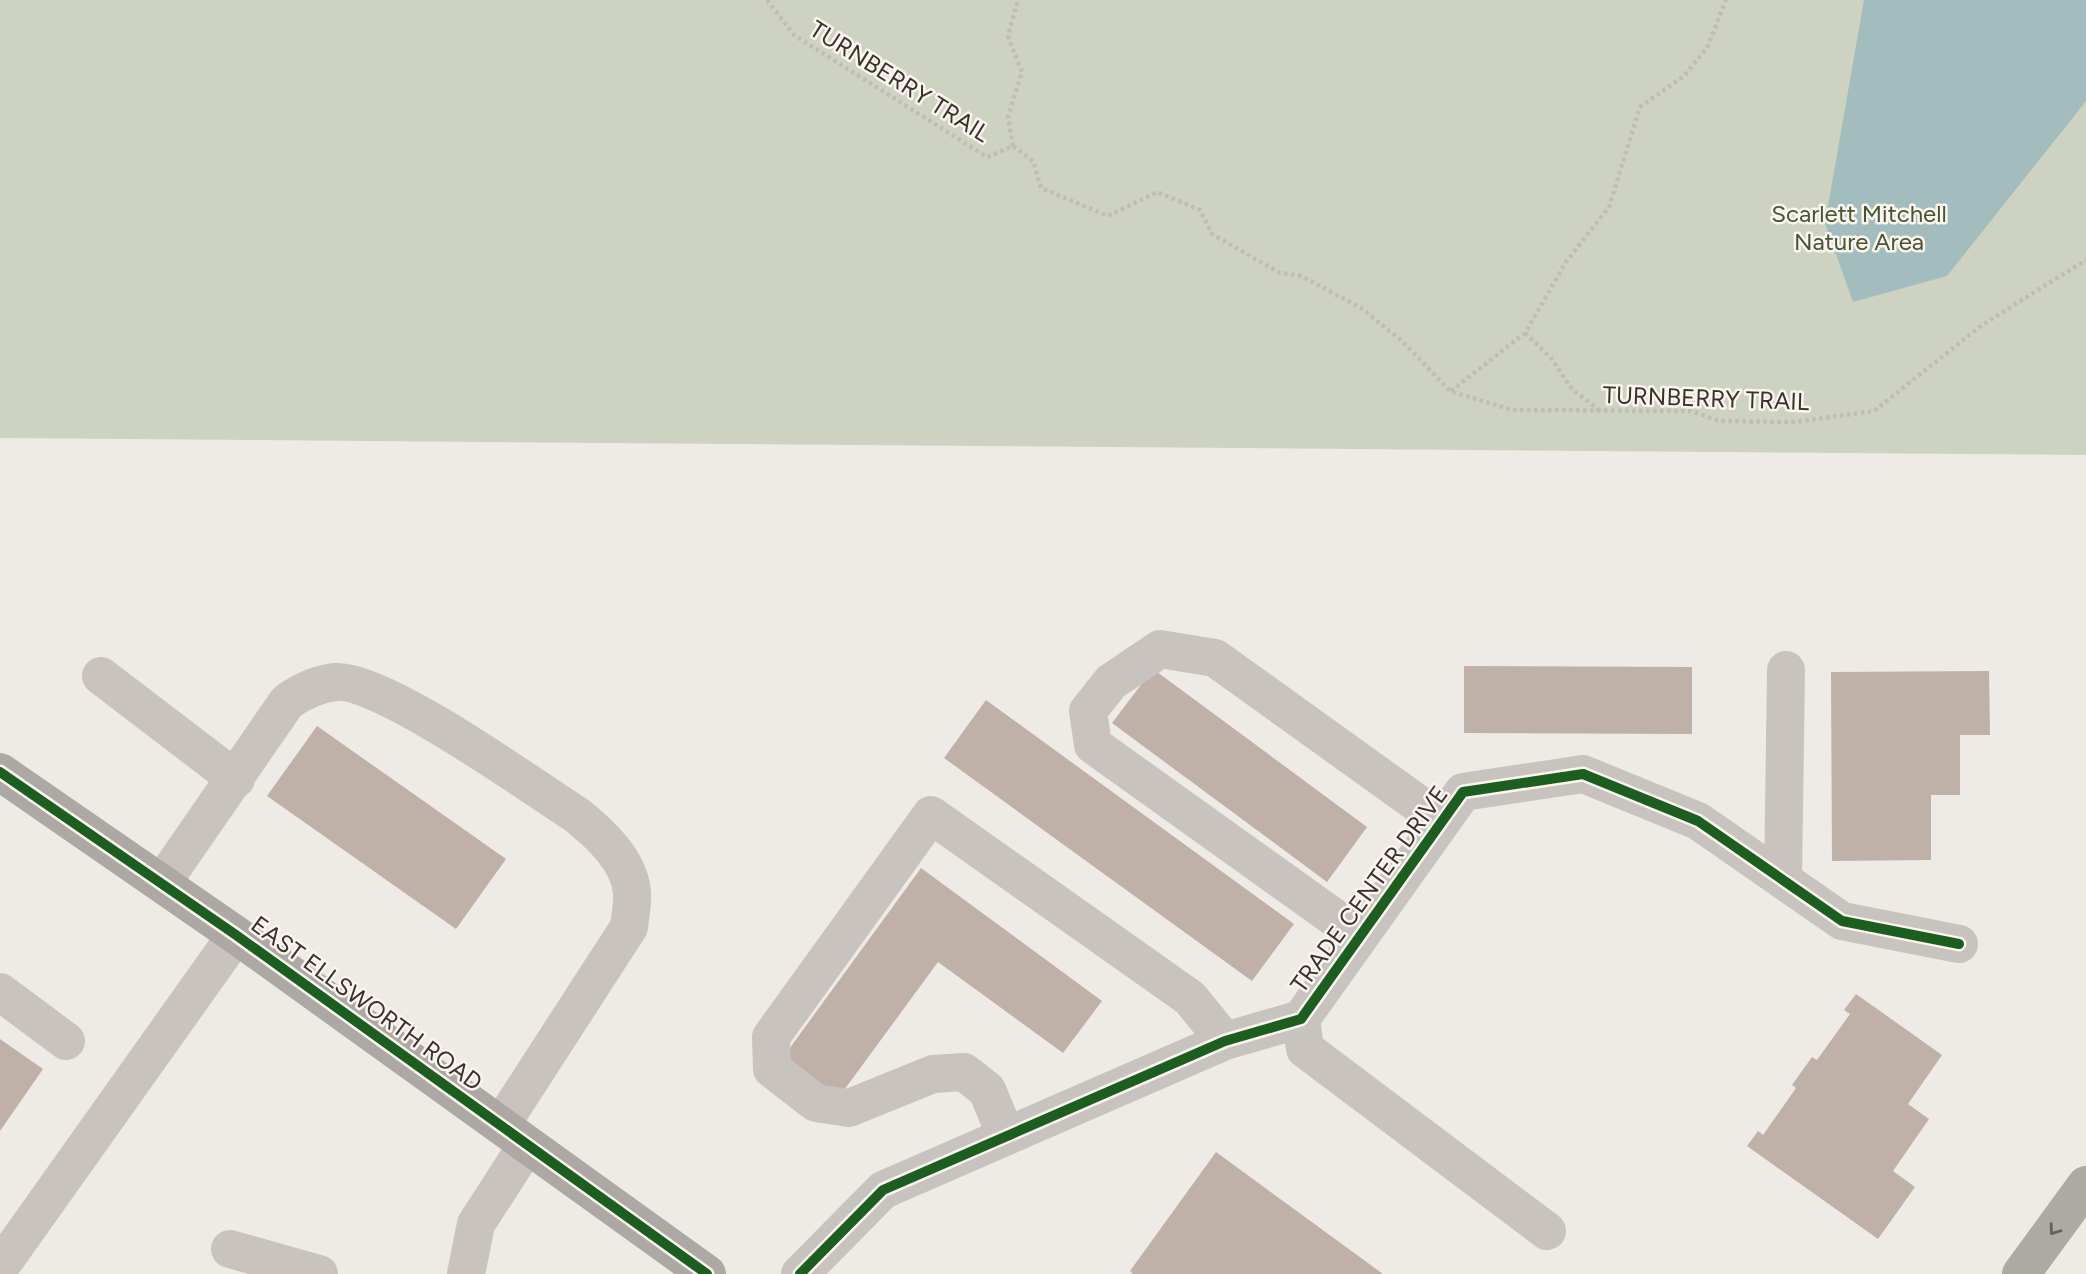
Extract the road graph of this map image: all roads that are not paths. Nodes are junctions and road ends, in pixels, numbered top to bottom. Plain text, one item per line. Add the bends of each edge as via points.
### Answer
1 (1786, 670) dead end
2 (101, 676) dead end
3 (0, 772) edge
4 (236, 779) junction
5 (1443, 821) junction
6 (1783, 880) junction
7 (162, 883) junction
8 (236, 934) junction
9 (1360, 936) junction
10 (1959, 944) dead end
11 (0, 992) edge
12 (1301, 1019) junction
13 (66, 1041) dead end
14 (1225, 1041) junction
15 (514, 1135) junction
16 (1006, 1136) junction
17 (2086, 1185) edge
18 (1547, 1231) dead end
19 (230, 1249) dead end
20 (0, 1267) edge
21 (319, 1274) edge
22 (466, 1274) edge
23 (707, 1274) edge
24 (800, 1274) edge
25 (2021, 1274) edge

1 - 6 street
2 - 4 street
3 - 7 main road, EAST ELLSWORTH ROAD
4 - 7 street
4 - 15 street via 287,702 305,690 338,682 375,690 600,834 622,863 632,891 629,927
5 - 6 street, TRADE CENTER DRIVE via 1463,792 1583,774 1698,821
5 - 9 street, TRADE CENTER DRIVE
5 - 9 street via 1215,658 1160,649 1111,682 1088,711 1093,745
6 - 10 street, TRADE CENTER DRIVE via 1842,921
7 - 8 main road, EAST ELLSWORTH ROAD
8 - 15 main road, EAST ELLSWORTH ROAD
8 - 20 street
9 - 12 street, TRADE CENTER DRIVE
11 - 13 street
12 - 14 street, TRADE CENTER DRIVE
12 - 18 street via 1305,1049
14 - 16 street, TRADE CENTER DRIVE
14 - 16 street via 1190,998 931,815 771,1037 772,1069 816,1103 849,1108 933,1074 964,1072 987,1090
15 - 22 street via 476,1224
15 - 23 main road, EAST ELLSWORTH ROAD
16 - 24 street, TRADE CENTER DRIVE via 883,1190
17 -> 25 highway
19 - 21 street

